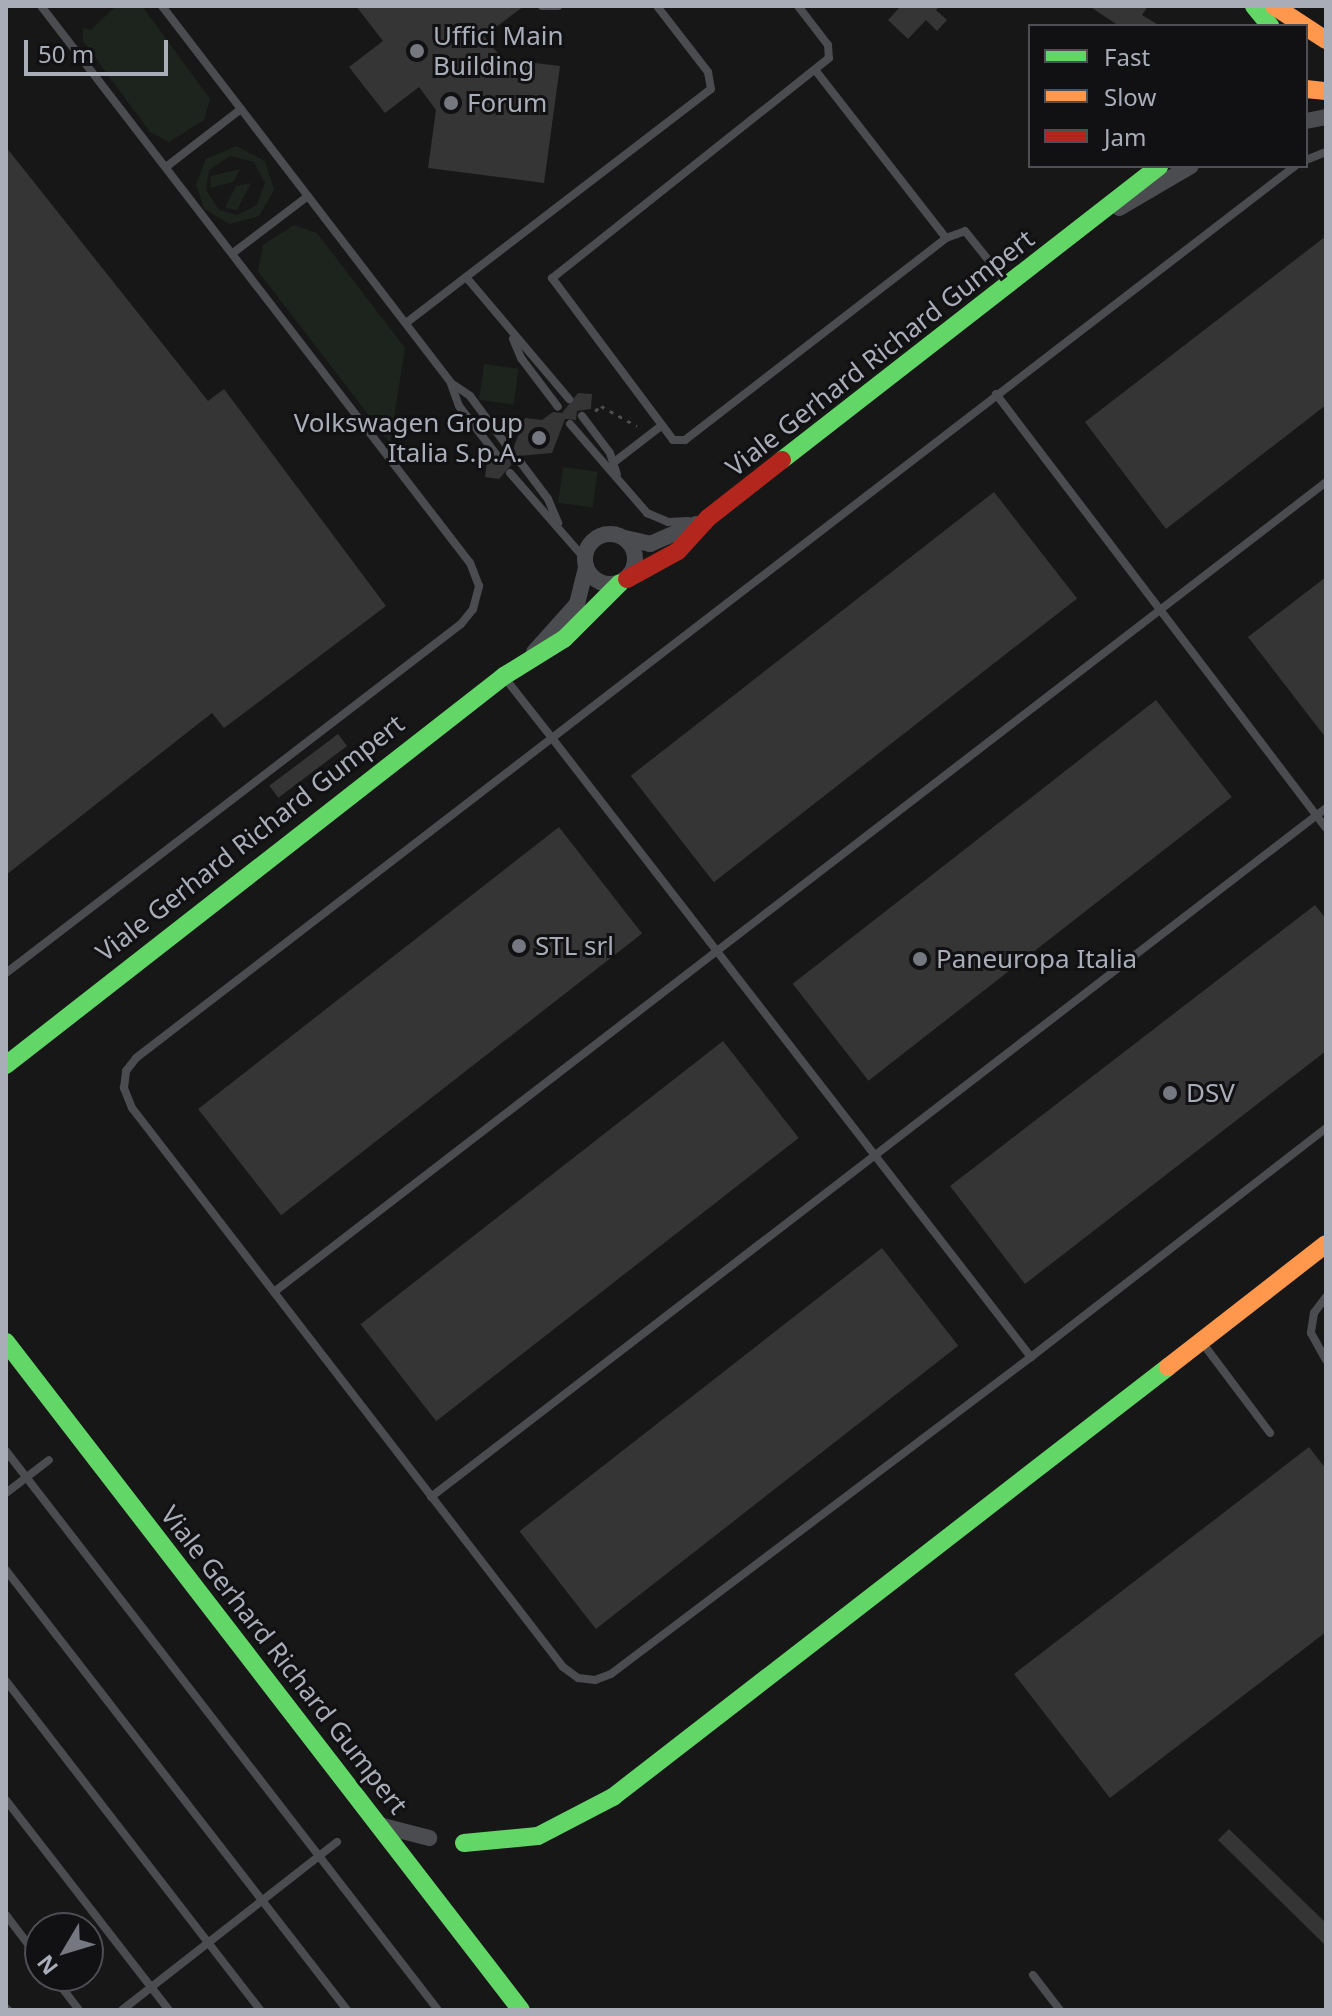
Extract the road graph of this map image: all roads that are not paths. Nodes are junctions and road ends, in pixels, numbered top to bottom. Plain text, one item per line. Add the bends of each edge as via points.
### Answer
1 (41, 6) edge
2 (162, 6) edge
3 (542, 6) edge
4 (558, 6) edge
5 (657, 6) edge
6 (798, 6) edge
7 (1254, 6) edge
8 (1274, 6) edge
9 (1268, 24) edge
10 (1299, 24) edge
11 (815, 70) junction
12 (241, 109) junction
13 (166, 167) junction
14 (1157, 168) edge
15 (1188, 168) edge
16 (1292, 168) edge
17 (308, 196) junction
18 (1083, 229) junction
19 (946, 238) junction
20 (233, 253) junction
21 (466, 277) junction
22 (1010, 287) junction
23 (406, 323) junction
24 (512, 337) junction
25 (451, 383) junction
26 (996, 394) junction
27 (569, 399) dead end
28 (558, 407) dead end
29 (582, 416) dead end
30 (570, 424) dead end
31 (661, 426) junction
32 (507, 446) dead end
33 (496, 454) dead end
34 (521, 463) dead end
35 (613, 463) junction
36 (510, 473) dead end
37 (617, 475) junction
38 (1326, 482) edge
39 (708, 518) junction
40 (558, 524) junction
41 (623, 537) junction
42 (585, 563) junction
43 (624, 581) junction
44 (1160, 610) junction
45 (530, 656) junction
46 (504, 676) junction
47 (552, 738) junction
48 (1326, 808) edge
49 (1316, 815) junction
50 (1326, 828) edge
51 (715, 954) junction
52 (6, 973) edge
53 (6, 1065) edge
54 (1326, 1128) edge
55 (872, 1156) junction
56 (1326, 1244) edge
57 (274, 1292) junction
58 (1326, 1297) edge
59 (1200, 1340) junction
60 (6, 1342) edge
61 (1031, 1357) junction
62 (1326, 1360) edge
63 (1270, 1433) dead end
64 (6, 1451) edge
65 (49, 1460) dead end
66 (27, 1477) junction
67 (6, 1493) edge
68 (431, 1497) junction
69 (6, 1570) edge
70 (6, 1681) edge
71 (6, 1800) edge
72 (379, 1825) junction
73 (429, 1838) dead end
74 (337, 1842) dead end
75 (464, 1843) dead end
76 (319, 1856) junction
77 (262, 1901) junction
78 (6, 1915) edge
79 (24, 1939) edge
80 (208, 1943) junction
81 (1033, 1975) dead end
82 (151, 1987) junction
83 (65, 1992) edge
84 (79, 2010) edge
85 (122, 2010) edge
86 (169, 2010) edge
87 (260, 2010) edge
88 (347, 2010) edge
89 (438, 2010) edge
90 (521, 2010) edge
91 (1060, 2010) edge

1 - 13 lane
2 - 12 lane
3 - 4 lane
5 - 21 lane via 708,72 711,89
6 - 11 lane via 830,49 829,58
7 - 9 street
8 - 10 street
11 - 19 lane
11 - 31 lane via 553,273 555,287
12 - 13 lane
12 - 17 lane
13 - 20 lane
14 - 18 street, Viale Gerhard Richard Gumpert
15 - 18 street, Viale Gerhard Richard Gumpert
16 - 26 lane
17 - 20 lane
17 - 23 lane
18 - 22 street, Viale Gerhard Richard Gumpert
19 - 22 lane via 965,231
19 - 31 lane via 685,440 673,440
20 - 52 lane via 470,563 478,579 476,602 461,624
21 - 23 lane
21 - 24 lane
22 - 39 street, Viale Gerhard Richard Gumpert
23 - 25 lane
24 - 27 lane via 532,350
24 - 28 lane via 521,358
25 - 32 lane via 470,396
25 - 33 lane via 459,406
26 - 44 lane
26 - 47 lane
29 - 35 lane
30 - 37 lane
31 - 35 lane
34 - 40 lane via 548,499
35 - 37 lane
36 - 40 lane
37 - 39 lane via 642,508 660,520
38 - 44 lane
39 - 41 street, Viale Gerhard Richard Gumpert via 650,544
39 - 43 street, Viale Gerhard Richard Gumpert via 678,551
40 - 42 lane
41 - 42 street via 597,537
41 - 43 street via 636,557
42 - 43 street via 596,581
42 - 45 street, Viale Gerhard Richard Gumpert via 577,604
43 - 45 street, Viale Gerhard Richard Gumpert via 564,639
44 - 49 lane
44 - 51 lane
45 - 46 street, Viale Gerhard Richard Gumpert
46 - 47 lane
46 - 53 street, Viale Gerhard Richard Gumpert
47 - 51 lane
47 - 57 lane via 126,1071 124,1088 132,1108
48 - 49 lane
49 - 50 lane
49 - 55 lane
51 - 55 lane
51 - 57 lane
54 - 61 lane
55 - 61 lane
55 - 68 lane
56 - 59 street
57 - 68 lane
58 - 62 lane via 1314,1313 1311,1333
59 - 63 lane
59 - 75 street via 613,1797 538,1836
60 - 72 street, Viale Gerhard Richard Gumpert
61 - 68 lane via 611,1674 595,1680 578,1678 563,1667
64 - 66 lane
65 - 66 lane
66 - 67 lane
66 - 76 lane
69 - 77 lane
70 - 80 lane
71 - 82 lane
72 - 73 street
72 - 90 street, Viale Gerhard Richard Gumpert
74 - 76 lane
76 - 77 lane
76 - 89 lane
77 - 80 lane
77 - 88 lane
78 - 79 lane
80 - 82 lane
80 - 87 lane
81 - 91 lane
82 - 85 lane
82 - 86 lane
83 - 84 lane

